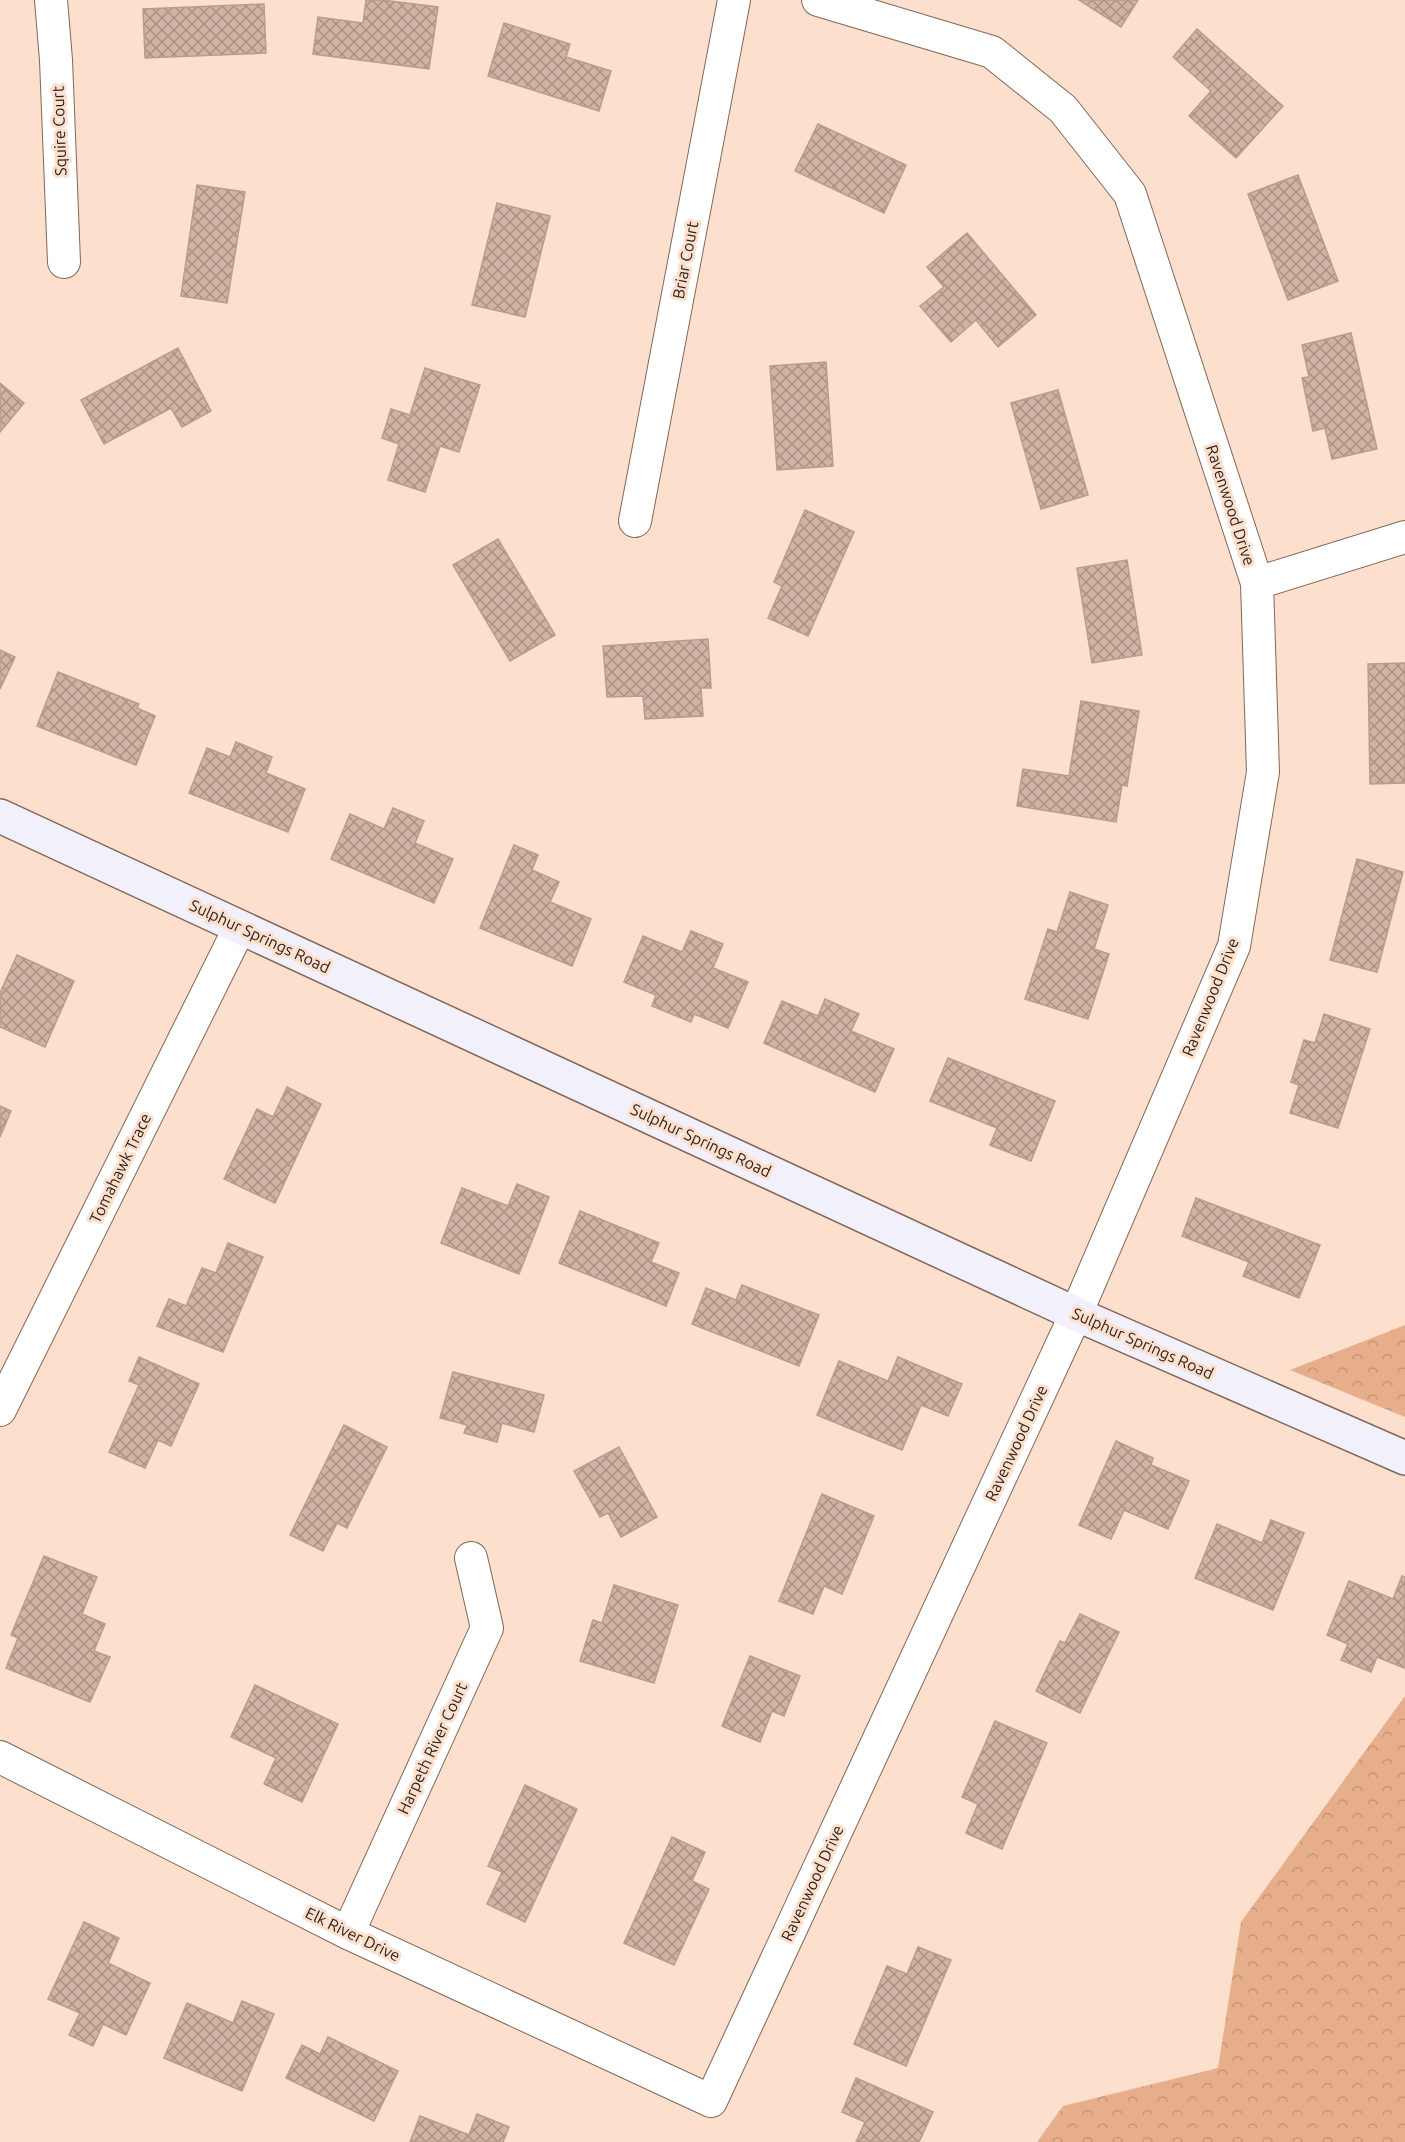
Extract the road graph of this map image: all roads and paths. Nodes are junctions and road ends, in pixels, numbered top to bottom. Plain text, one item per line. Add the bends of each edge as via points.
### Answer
1 (51, 0) edge
2 (734, 0) edge
3 (818, 0) edge
4 (64, 262) dead end
5 (635, 521) dead end
6 (1405, 537) edge
7 (1257, 583) junction
8 (0, 816) edge
9 (240, 927) junction
10 (1076, 1314) junction
11 (0, 1410) edge
12 (1405, 1458) edge
13 (471, 1558) dead end
14 (0, 1757) edge
15 (348, 1933) junction
16 (711, 2101) joint

1 - 4 street, Squire Court
2 - 5 street, Briar Court
3 - 7 street, Ravenwood Drive via 992,52 1063,109 1130,194
6 - 7 street
7 - 10 street, Ravenwood Drive via 1263,772 1234,946
8 - 9 street, Sulphur Springs Road
9 - 10 street, Sulphur Springs Road
9 - 11 street, Tomahawk Trace
10 - 12 street, Sulphur Springs Road
10 - 16 street, Ravenwood Drive
13 - 15 street, Harpeth River Court via 487,1628
14 - 15 street, Elk River Drive
15 - 16 street, Elk River Drive

